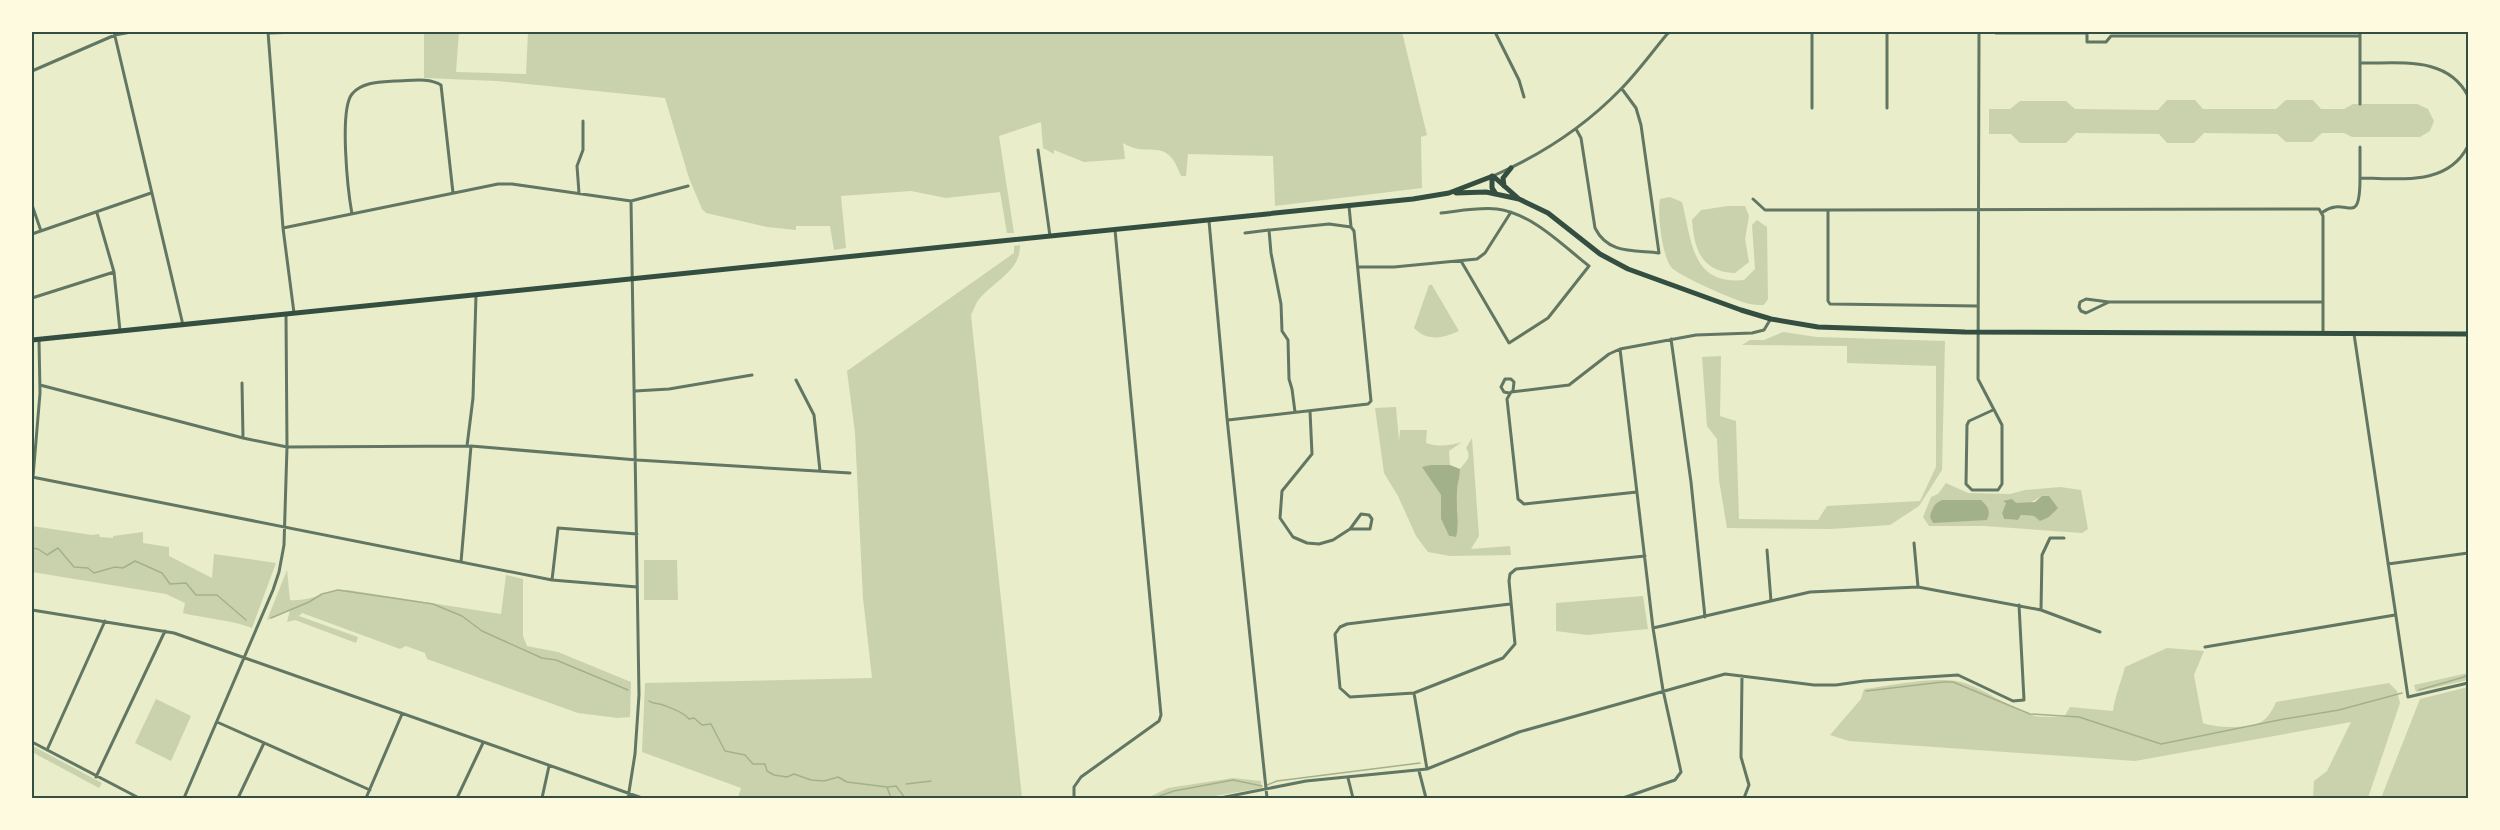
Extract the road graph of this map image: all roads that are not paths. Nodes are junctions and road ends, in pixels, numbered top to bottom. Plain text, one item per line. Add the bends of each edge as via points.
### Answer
1 (131, 32) edge
2 (268, 32) edge
3 (302, 32) edge
4 (1495, 32) edge
5 (1670, 32) edge
6 (1812, 32) edge
7 (1887, 32) edge
8 (1979, 32) edge
9 (2234, 32) edge
10 (114, 33) edge
11 (1996, 33) edge
12 (2360, 34) edge
13 (2234, 37) junction
14 (2360, 63) junction
15 (32, 71) edge
16 (1622, 89) junction
17 (2469, 96) edge
18 (1524, 97) dead end
19 (2360, 104) dead end
20 (1812, 108) dead end
21 (1887, 108) dead end
22 (583, 121) dead end
23 (1576, 129) junction
24 (2469, 146) edge
25 (2360, 147) dead end
26 (1038, 150) dead end
27 (1510, 168) junction
28 (1492, 176) junction
29 (2360, 178) junction
30 (688, 186) dead end
31 (1506, 190) junction
32 (151, 193) junction
33 (453, 193) junction
34 (579, 193) junction
35 (1449, 193) junction
36 (1496, 194) junction
37 (1519, 199) junction
38 (1753, 199) dead end
39 (631, 201) junction
40 (32, 205) edge
41 (1348, 205) junction
42 (1828, 210) junction
43 (1979, 210) junction
44 (97, 212) junction
45 (1511, 212) junction
46 (2323, 212) junction
47 (1441, 213) dead end
48 (352, 214) junction
49 (1209, 219) junction
50 (1351, 227) junction
51 (283, 228) junction
52 (1114, 229) junction
53 (1269, 230) junction
54 (41, 231) junction
55 (1245, 233) dead end
56 (32, 234) edge
57 (1050, 236) junction
58 (1461, 261) junction
59 (1358, 267) junction
60 (114, 272) junction
61 (634, 278) junction
62 (476, 294) junction
63 (32, 298) edge
64 (2109, 302) junction
65 (2323, 302) junction
66 (1978, 306) junction
67 (294, 313) junction
68 (286, 314) junction
69 (1771, 319) junction
70 (183, 325) junction
71 (120, 331) junction
72 (1978, 333) junction
73 (2323, 333) junction
74 (2354, 333) junction
75 (2469, 334) edge
76 (39, 339) junction
77 (1671, 339) junction
78 (32, 340) edge
79 (1620, 349) junction
80 (752, 375) dead end
81 (796, 380) dead end
82 (242, 383) dead end
83 (40, 385) junction
84 (635, 392) junction
85 (1512, 392) junction
86 (1993, 410) junction
87 (1310, 411) junction
88 (1295, 413) junction
89 (1228, 420) junction
90 (243, 438) junction
91 (469, 446) junction
92 (287, 447) junction
93 (637, 460) junction
94 (820, 471) junction
95 (850, 473) dead end
96 (32, 477) edge
97 (1637, 492) junction
98 (285, 527) junction
99 (1350, 529) junction
100 (637, 534) junction
101 (2064, 538) dead end
102 (1914, 543) dead end
103 (1767, 550) dead end
104 (2469, 553) edge
105 (1645, 556) junction
106 (460, 562) junction
107 (2388, 564) junction
108 (552, 580) junction
109 (637, 587) junction
110 (1918, 587) junction
111 (1772, 601) junction
112 (1510, 604) junction
113 (2019, 605) junction
114 (32, 610) edge
115 (2041, 610) junction
116 (2396, 615) junction
117 (1705, 617) junction
118 (105, 621) junction
119 (1653, 628) junction
120 (165, 631) junction
121 (2100, 632) dead end
122 (2205, 646) dead end
123 (244, 657) junction
124 (1742, 675) junction
125 (2469, 683) edge
126 (1663, 690) junction
127 (1414, 693) junction
128 (402, 714) junction
129 (217, 722) junction
130 (32, 742) edge
131 (264, 743) junction
132 (483, 743) junction
133 (47, 750) junction
134 (549, 766) junction
135 (1427, 770) junction
136 (1419, 771) junction
137 (96, 777) junction
138 (1348, 778) junction
139 (1265, 789) junction
140 (370, 790) junction
141 (629, 796) edge
142 (139, 798) edge
143 (184, 798) edge
144 (238, 798) edge
145 (366, 798) edge
146 (457, 798) edge
147 (542, 798) edge
148 (642, 798) edge
149 (1074, 798) edge
150 (1220, 798) edge
151 (1267, 798) edge
152 (1353, 798) edge
153 (1426, 798) edge
154 (1623, 798) edge
155 (1744, 798) edge

1 - 10 street
2 - 3 street
2 - 51 street
4 - 18 street via 1520,80
5 - 16 street
6 - 20 street
7 - 21 street
8 - 43 street
9 - 13 street
10 - 15 street
10 - 32 street
11 - 13 street via 2087,33 2086,42 2106,42 2111,36
12 - 13 street
12 - 14 street
14 - 17 street via 2435,67 2456,79
14 - 19 street
16 - 23 street
16 - 23 street via 1636,108 1641,125 1659,253 1615,248 1599,237 1581,138
22 - 34 street via 584,150 577,166
23 - 27 street
24 - 29 street via 2455,164 2434,176
25 - 29 street
26 - 57 street
27 - 28 street
27 - 31 main road via 1503,178
28 - 31 main road
28 - 35 main road
28 - 36 main road
29 - 46 street via 2357,206 2328,208
30 - 39 street
31 - 37 main road
32 - 44 street
32 - 70 street
33 - 34 street via 512,183
33 - 48 street
33 - 48 street via 441,85 433,81 363,85 348,101 346,161
34 - 39 street
35 - 36 main road
35 - 41 main road
36 - 37 main road
37 - 69 main road via 1557,219 1600,254 1628,269
38 - 42 street via 1765,210
39 - 61 street
40 - 54 street
41 - 49 main road
41 - 50 street
42 - 43 street
42 - 66 street via 1830,304
43 - 46 street
43 - 66 street
44 - 54 street
44 - 60 street
45 - 47 street via 1496,209
45 - 58 street via 1485,254
45 - 58 street via 1540,228 1589,266 1548,318 1509,343
46 - 65 street
48 - 51 street
49 - 52 main road
49 - 89 street
50 - 53 street via 1329,224
50 - 59 street
51 - 67 street
52 - 57 main road
52 - 149 street via 1161,715 1159,721 1081,777 1074,788
53 - 55 street
53 - 88 street via 1282,331 1288,340
54 - 56 street
57 - 61 main road
58 - 59 street
59 - 87 street via 1371,400 1368,405
60 - 63 street
60 - 71 street
61 - 62 main road
61 - 84 street
62 - 67 main road
62 - 91 street
64 - 64 street via 2085,299 2079,308 2086,313
64 - 65 street
65 - 73 street
66 - 72 street
67 - 68 main road
68 - 70 main road
68 - 92 street
69 - 72 main road via 1842,329
69 - 77 street via 1764,330 1752,333
70 - 71 main road
71 - 76 main road
72 - 73 main road
72 - 86 street via 1978,379
73 - 74 main road
74 - 75 main road
74 - 107 street
76 - 78 main road
76 - 83 street
77 - 79 street
77 - 117 street
79 - 85 street via 1569,385
79 - 97 street
80 - 84 street
81 - 94 street via 814,415
82 - 90 street
83 - 90 street
83 - 96 street
84 - 93 street
85 - 85 street via 1501,389 1501,382 1514,382
85 - 97 street via 1508,402 1518,500 1524,504
86 - 86 street via 2002,425 2002,484 1998,490 1972,490 1966,484 1967,425
87 - 88 street
87 - 99 street via 1312,454 1282,491 1280,518 1293,537 1307,543 1333,540
88 - 89 street
89 - 139 street
90 - 92 street
91 - 92 street
91 - 93 street
91 - 106 street
92 - 98 street
93 - 94 street
93 - 100 street
94 - 95 street
96 - 98 street
97 - 105 street
98 - 106 street
98 - 123 street via 278,578
99 - 99 street via 1361,514 1372,519 1370,529
100 - 108 street via 558,528
100 - 109 street
101 - 115 street via 2050,538 2042,555
102 - 110 street
103 - 111 street
104 - 107 street
105 - 112 street via 1516,569 1510,574
105 - 119 street
106 - 108 street
107 - 116 street
108 - 109 street
109 - 141 street via 639,695
110 - 111 street via 1810,592
110 - 113 street
111 - 117 street
112 - 127 street via 1515,637 1511,651 1503,658
112 - 127 street via 1340,627 1334,645 1343,692 1350,697
113 - 115 street
113 - 124 street via 2024,700 2013,701 1958,675 1814,685
114 - 118 street
115 - 121 street
116 - 122 street
116 - 125 street via 2408,697
117 - 119 street
118 - 120 street
118 - 133 street
119 - 126 street
120 - 123 street
120 - 137 street
123 - 128 street
123 - 129 street
124 - 126 street via 1725,674
124 - 155 street via 1741,757 1749,785
126 - 135 street via 1519,732
126 - 154 street via 1681,772 1675,780
127 - 135 street
128 - 132 street
128 - 140 street
129 - 131 street
129 - 143 street
130 - 133 street
131 - 140 street
131 - 144 street
132 - 134 street
132 - 146 street
133 - 137 street
134 - 141 street
134 - 147 street
135 - 136 street
136 - 138 street
136 - 153 street
137 - 142 street
138 - 139 street
138 - 152 street
139 - 150 street
139 - 151 street
140 - 145 street
141 - 148 street

